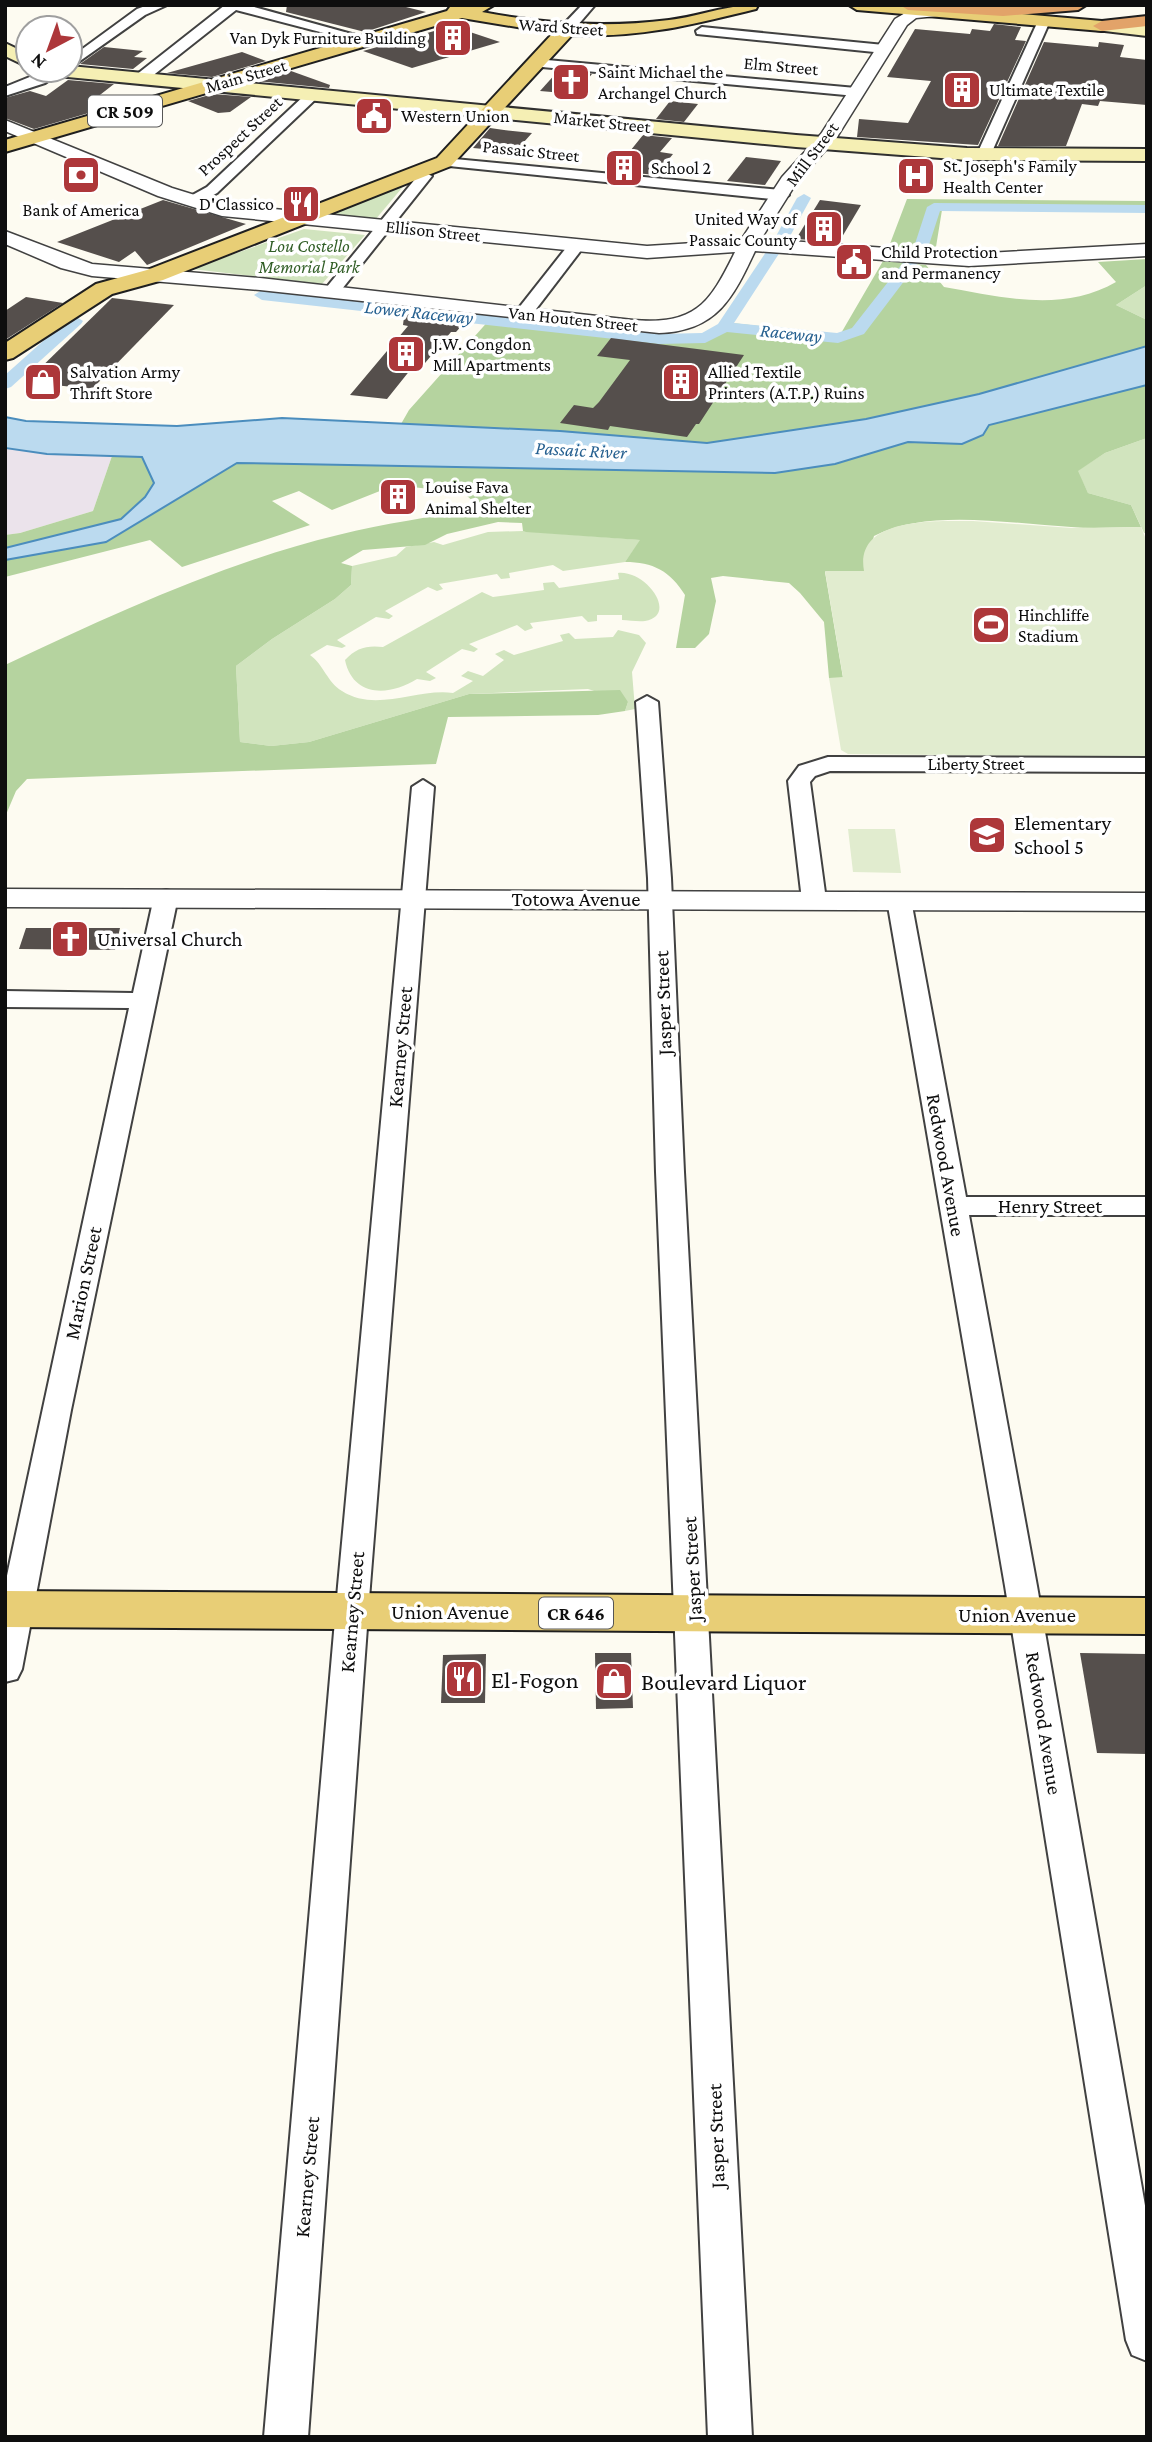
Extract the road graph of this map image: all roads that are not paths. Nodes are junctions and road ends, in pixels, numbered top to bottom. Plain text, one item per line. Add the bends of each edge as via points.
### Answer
1 (161, 5) edge
2 (431, 5) edge
3 (486, 5) edge
4 (589, 5) edge
5 (721, 5) edge
6 (750, 5) edge
7 (857, 5) edge
8 (1032, 5) edge
9 (1078, 5) edge
10 (232, 6) edge
11 (914, 6) edge
12 (942, 12) junction
13 (463, 13) junction
14 (1044, 21) junction
15 (1147, 21) edge
16 (1102, 26) junction
17 (650, 27) junction
18 (566, 30) junction
19 (702, 31) dead end
20 (1147, 31) edge
21 (370, 41) junction
22 (884, 49) junction
23 (84, 54) edge
24 (537, 63) junction
25 (84, 73) edge
26 (141, 78) junction
27 (28, 84) edge
28 (215, 85) junction
29 (5, 92) edge
30 (856, 92) junction
31 (312, 96) junction
32 (493, 112) junction
33 (5, 125) edge
34 (34, 137) junction
35 (822, 142) junction
36 (5, 146) edge
37 (984, 154) junction
38 (1147, 155) edge
39 (444, 162) junction
40 (416, 173) junction
41 (781, 195) junction
42 (192, 201) junction
43 (304, 218) junction
44 (387, 227) junction
45 (5, 237) edge
46 (750, 244) junction
47 (576, 246) junction
48 (1147, 250) edge
49 (155, 275) junction
50 (332, 291) junction
51 (524, 313) junction
52 (697, 319) joint
53 (5, 353) edge
54 (647, 702) dead end
55 (1147, 765) edge
56 (423, 787) dead end
57 (166, 897) junction
58 (5, 898) edge
59 (413, 898) junction
60 (659, 899) junction
61 (814, 900) junction
62 (899, 901) junction
63 (1147, 902) edge
64 (5, 999) edge
65 (144, 1001) junction
66 (953, 1206) junction
67 (1147, 1206) edge
68 (12, 1609) edge
69 (352, 1612) junction
70 (694, 1614) junction
71 (1026, 1615) junction
72 (1147, 1616) edge
73 (5, 1670) edge
74 (1147, 2340) edge
75 (286, 2437) edge
76 (730, 2437) edge

1 - 23 street via 141,12
2 - 13 main road, Ward Street
3 - 13 main road, Main Street / CR 509
4 - 18 street
5 - 17 main road via 660,20
6 - 17 main road
7 - 12 main road
8 - 11 highway
9 - 11 highway via 1003,11
10 - 21 street
10 - 26 street
12 - 14 main road
12 - 22 street, Mill Street via 907,16
13 - 18 main road, Ward Street
13 - 21 main road, Main Street / CR 509
14 - 16 main road
14 - 37 street
15 - 16 highway
16 - 20 main road
17 - 18 main road, Ward Street
18 - 24 main road
19 - 22 street
21 - 28 main road, Main Street / CR 509
22 - 30 street, Mill Street
24 - 30 street, Elm Street
24 - 32 main road
25 - 26 main road, Market Street
26 - 28 main road, Market Street
27 - 29 street
28 - 31 main road, Market Street
28 - 34 main road, Main Street / CR 509
30 - 35 street, Mill Street
31 - 32 main road, Market Street
31 - 42 street, Prospect Street via 212,190
32 - 35 main road, Market Street
32 - 39 main road
33 - 34 street, Ellison Street
34 - 36 main road, Main Street / CR 509
34 - 42 street, Ellison Street
35 - 37 main road, Market Street
35 - 41 street, Mill Street
37 - 38 main road, Market Street
39 - 40 main road
39 - 41 street, Passaic Street
40 - 43 main road
40 - 44 street via 425,176
41 - 46 street, Mill Street
42 - 43 street, Ellison Street via 222,210
43 - 44 street, Ellison Street
43 - 49 main road
44 - 47 street, Ellison Street
44 - 50 street
45 - 49 street, Van Houten Street via 81,268
46 - 47 street, Ellison Street via 664,252
46 - 48 street, Ellison Street via 930,259
46 - 52 street, Mill Street via 714,306
47 - 51 street
49 - 50 street, Van Houten Street
49 - 53 main road via 93,295
50 - 51 street, Van Houten Street
51 - 52 street, Van Houten Street via 650,327
54 - 60 street, Jasper Street
55 - 61 street, Liberty Street via 828,764 807,771 799,781
56 - 59 street, Kearney Street
57 - 58 street, Totowa Avenue
57 - 59 street, Totowa Avenue
57 - 65 street, Marion Street
59 - 60 street, Totowa Avenue
59 - 69 street, Kearney Street
60 - 61 street, Totowa Avenue
60 - 70 street, Jasper Street
61 - 62 street, Totowa Avenue
62 - 63 street, Totowa Avenue
62 - 66 street, Redwood Avenue
64 - 65 street
65 - 68 street, Marion Street
66 - 67 street, Henry Street
66 - 71 street, Redwood Avenue
68 - 69 main road, Union Avenue / CR 646
68 - 73 street, Marion Street
69 - 70 main road, Union Avenue / CR 646
69 - 75 street, Kearney Street
70 - 71 main road, Union Avenue / CR 646
70 - 76 street, Jasper Street
71 - 72 main road, Union Avenue / CR 646
71 - 74 street, Redwood Avenue

